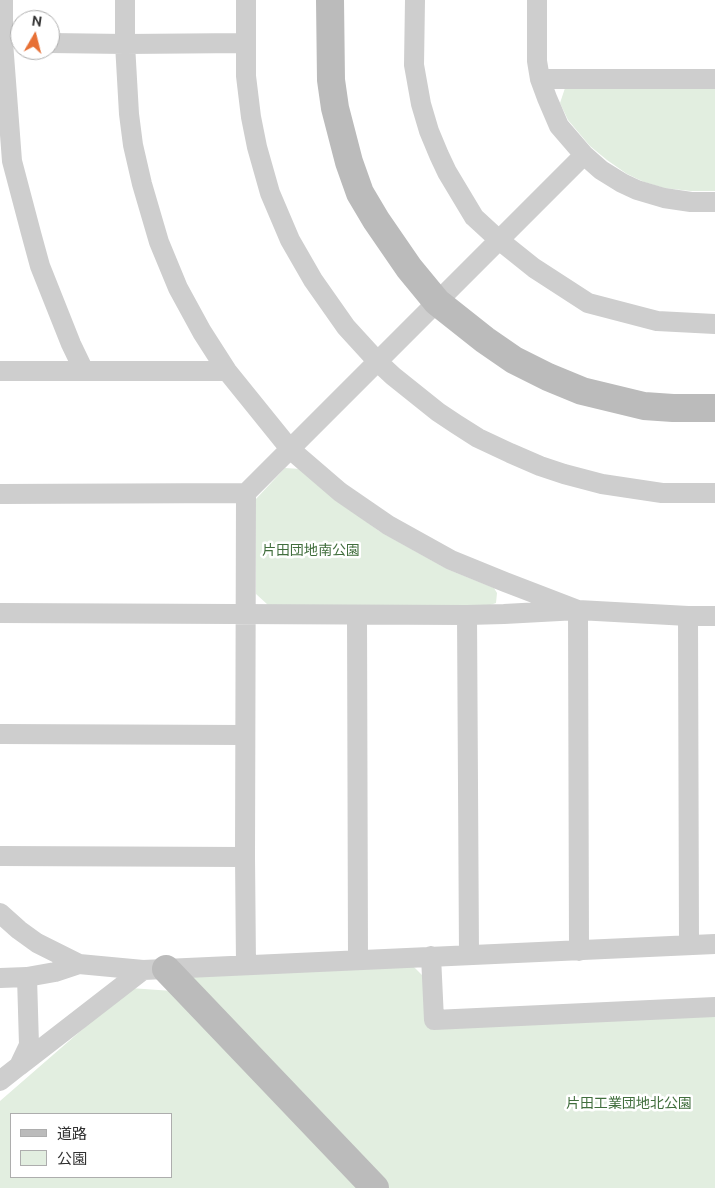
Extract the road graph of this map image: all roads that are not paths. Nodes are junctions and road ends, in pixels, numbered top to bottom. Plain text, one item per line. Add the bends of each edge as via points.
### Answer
1 (3, 0) edge
2 (125, 0) edge
3 (246, 0) edge
4 (330, 0) edge
5 (415, 0) edge
6 (537, 0) edge
7 (8, 42) edge
8 (60, 43) edge
9 (246, 43) junction
10 (125, 44) junction
11 (540, 79) junction
12 (715, 79) edge
13 (584, 155) junction
14 (715, 202) edge
15 (499, 240) junction
16 (437, 302) junction
17 (715, 324) edge
18 (378, 362) junction
19 (0, 371) edge
20 (84, 371) junction
21 (227, 371) junction
22 (715, 408) edge
23 (290, 449) junction
24 (246, 493) junction
25 (715, 493) edge
26 (0, 494) edge
27 (578, 610) junction
28 (0, 613) edge
29 (245, 614) junction
30 (357, 615) junction
31 (467, 615) junction
32 (688, 616) junction
33 (715, 616) edge
34 (0, 734) edge
35 (245, 735) junction
36 (0, 856) edge
37 (245, 857) junction
38 (0, 913) edge
39 (715, 944) edge
40 (690, 945) junction
41 (579, 951) junction
42 (469, 955) junction
43 (431, 956) junction
44 (358, 960) junction
45 (79, 964) junction
46 (246, 965) junction
47 (154, 970) junction
48 (27, 977) junction
49 (0, 978) edge
50 (715, 1007) edge
51 (19, 1066) junction
52 (0, 1081) edge
53 (375, 1188) edge

1 - 7 street
2 - 10 street
3 - 9 street
4 - 16 street via 331,80 349,162 360,193 376,220
5 - 15 street via 414,65 429,131 447,172 474,217
6 - 11 street
7 - 20 street via 12,161 40,266
8 - 10 street
9 - 10 street
9 - 18 street via 251,117 270,194 290,240 313,280 346,327
10 - 21 street via 133,144 159,242 178,288
11 - 12 street
11 - 13 street via 560,126
13 - 14 street via 601,170 637,190 664,198
13 - 15 street
15 - 16 street
15 - 17 street via 534,268 588,303 657,321
16 - 18 street
16 - 22 street via 514,360 582,392 644,406
18 - 23 street
18 - 25 street via 456,424 486,442 540,466 602,484 662,493
19 - 20 street
20 - 21 street
21 - 23 street
23 - 24 street
23 - 27 street via 340,492 388,525 451,560
24 - 26 street
24 - 29 street
27 - 31 street
27 - 32 street
27 - 41 street
28 - 29 street
29 - 30 street
29 - 35 street
30 - 31 street
30 - 44 street
31 - 42 street
32 - 33 street
32 - 40 street
34 - 35 street
35 - 37 street
36 - 37 street
37 - 46 street
38 - 45 street via 37,943
39 - 40 street
40 - 41 street
41 - 42 street
42 - 43 street
43 - 44 street
43 - 50 street via 434,1020
44 - 46 street
45 - 47 street
45 - 48 street
46 - 47 street
47 - 51 street
47 - 53 street
48 - 49 street
48 - 51 street via 30,1045
51 - 52 street

